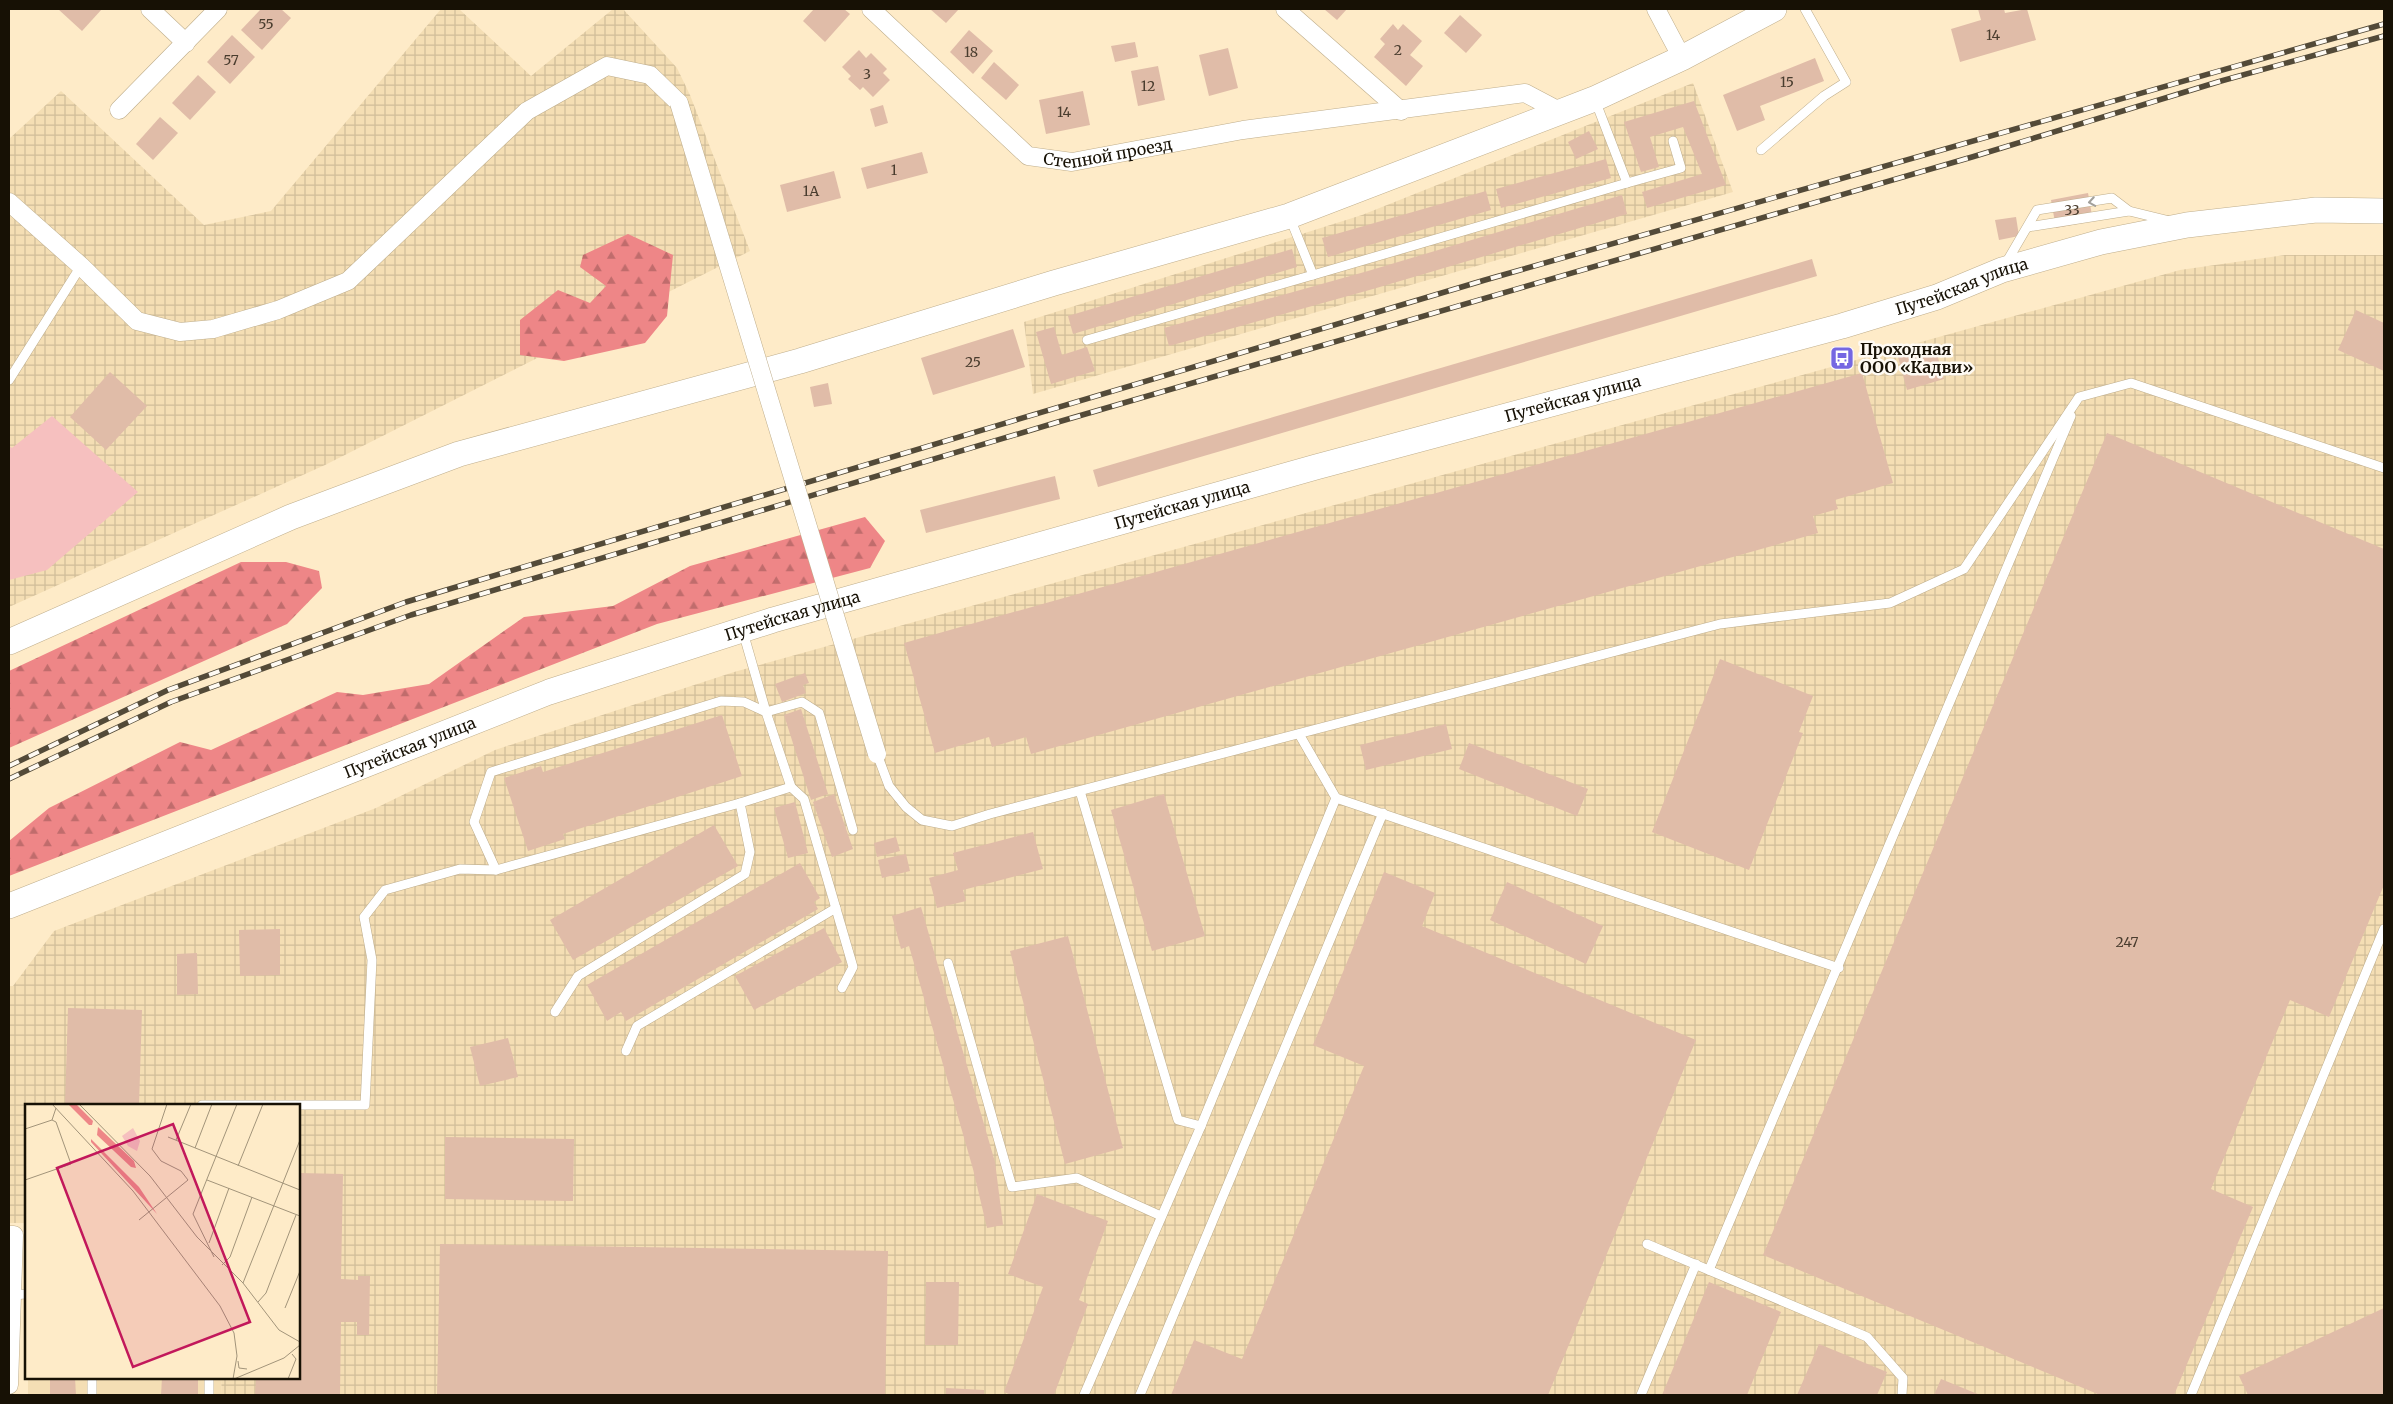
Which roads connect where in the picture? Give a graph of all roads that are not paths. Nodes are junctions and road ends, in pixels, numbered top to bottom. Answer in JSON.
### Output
{"nodes":[{"id":1,"x":150,"y":9,"type":"edge"},
{"id":2,"x":218,"y":9,"type":"edge"},
{"id":3,"x":871,"y":9,"type":"edge"},
{"id":4,"x":1285,"y":9,"type":"edge"},
{"id":5,"x":1656,"y":9,"type":"edge"},
{"id":6,"x":1774,"y":9,"type":"edge"},
{"id":7,"x":1806,"y":9,"type":"edge"},
{"id":8,"x":186,"y":43,"type":"junction"},
{"id":9,"x":1682,"y":58,"type":"junction"},
{"id":10,"x":1594,"y":99,"type":"junction"},
{"id":11,"x":119,"y":110,"type":"dead end"},
{"id":12,"x":1401,"y":111,"type":"junction"},
{"id":13,"x":1561,"y":112,"type":"junction"},
{"id":14,"x":1673,"y":141,"type":"dead end"},
{"id":15,"x":1761,"y":150,"type":"dead end"},
{"id":16,"x":1628,"y":183,"type":"junction"},
{"id":17,"x":9,"y":202,"type":"edge"},
{"id":18,"x":2129,"y":210,"type":"junction"},
{"id":19,"x":2384,"y":211,"type":"edge"},
{"id":20,"x":1289,"y":216,"type":"junction"},
{"id":21,"x":2187,"y":225,"type":"junction"},
{"id":22,"x":2028,"y":227,"type":"junction"},
{"id":23,"x":81,"y":266,"type":"junction"},
{"id":24,"x":2002,"y":270,"type":"junction"},
{"id":25,"x":1313,"y":275,"type":"junction"},
{"id":26,"x":1087,"y":340,"type":"dead end"},
{"id":27,"x":9,"y":380,"type":"edge"},
{"id":28,"x":2079,"y":397,"type":"junction"},
{"id":29,"x":2384,"y":468,"type":"edge"},
{"id":30,"x":742,"y":630,"type":"junction"},
{"id":31,"x":9,"y":642,"type":"edge"},
{"id":32,"x":766,"y":712,"type":"junction"},
{"id":33,"x":1299,"y":734,"type":"junction"},
{"id":34,"x":878,"y":754,"type":"joint"},
{"id":35,"x":791,"y":787,"type":"junction"},
{"id":36,"x":1080,"y":791,"type":"junction"},
{"id":37,"x":1336,"y":798,"type":"junction"},
{"id":38,"x":740,"y":803,"type":"junction"},
{"id":39,"x":1383,"y":813,"type":"junction"},
{"id":40,"x":853,"y":830,"type":"dead end"},
{"id":41,"x":496,"y":870,"type":"junction"},
{"id":42,"x":9,"y":906,"type":"edge"},
{"id":43,"x":836,"y":908,"type":"junction"},
{"id":44,"x":2384,"y":929,"type":"edge"},
{"id":45,"x":948,"y":963,"type":"dead end"},
{"id":46,"x":1838,"y":968,"type":"junction"},
{"id":47,"x":842,"y":988,"type":"dead end"},
{"id":48,"x":556,"y":1012,"type":"dead end"},
{"id":49,"x":626,"y":1051,"type":"dead end"},
{"id":50,"x":300,"y":1105,"type":"edge"},
{"id":51,"x":1200,"y":1126,"type":"junction"},
{"id":52,"x":1162,"y":1216,"type":"junction"},
{"id":53,"x":12,"y":1235,"type":"edge"},
{"id":54,"x":1648,"y":1244,"type":"dead end"},
{"id":55,"x":1696,"y":1264,"type":"junction"},
{"id":56,"x":1709,"y":1270,"type":"junction"},
{"id":57,"x":19,"y":1295,"type":"edge"},
{"id":58,"x":92,"y":1379,"type":"edge"},
{"id":59,"x":209,"y":1379,"type":"edge"},
{"id":60,"x":9,"y":1385,"type":"edge"},
{"id":61,"x":92,"y":1395,"type":"edge"},
{"id":62,"x":209,"y":1395,"type":"edge"},
{"id":63,"x":1084,"y":1395,"type":"edge"},
{"id":64,"x":1140,"y":1395,"type":"edge"},
{"id":65,"x":1640,"y":1395,"type":"edge"},
{"id":66,"x":1902,"y":1395,"type":"edge"},
{"id":67,"x":2191,"y":1395,"type":"edge"}],
"edges":[{"from":1,"to":8,"type":"street"},
{"from":2,"to":8,"type":"street"},
{"from":3,"to":12,"type":"street","name":"Степной проезд"},
{"from":4,"to":12,"type":"street"},
{"from":5,"to":9,"type":"street"},
{"from":6,"to":9,"type":"main road"},
{"from":7,"to":15,"type":"lane"},
{"from":8,"to":11,"type":"street"},
{"from":9,"to":10,"type":"main road"},
{"from":10,"to":13,"type":"main road"},
{"from":10,"to":16,"type":"lane"},
{"from":12,"to":13,"type":"street","name":"Степной проезд"},
{"from":13,"to":20,"type":"main road"},
{"from":14,"to":16,"type":"lane"},
{"from":16,"to":25,"type":"lane"},
{"from":17,"to":23,"type":"street"},
{"from":18,"to":21,"type":"lane"},
{"from":18,"to":22,"type":"lane"},
{"from":18,"to":22,"type":"lane","one_way":true},
{"from":19,"to":21,"type":"main road","name":"Путейская улица"},
{"from":20,"to":25,"type":"lane"},
{"from":20,"to":31,"type":"main road"},
{"from":21,"to":24,"type":"main road","name":"Путейская улица"},
{"from":22,"to":24,"type":"lane"},
{"from":23,"to":27,"type":"lane"},
{"from":23,"to":34,"type":"street","bridge":true},
{"from":24,"to":30,"type":"main road","name":"Путейская улица"},
{"from":25,"to":26,"type":"lane"},
{"from":28,"to":29,"type":"lane"},
{"from":28,"to":33,"type":"lane"},
{"from":28,"to":46,"type":"lane"},
{"from":30,"to":32,"type":"lane"},
{"from":30,"to":42,"type":"main road","name":"Путейская улица"},
{"from":32,"to":35,"type":"lane"},
{"from":32,"to":40,"type":"lane"},
{"from":32,"to":41,"type":"lane"},
{"from":33,"to":36,"type":"lane"},
{"from":33,"to":37,"type":"lane"},
{"from":34,"to":36,"type":"lane"},
{"from":35,"to":38,"type":"lane"},
{"from":35,"to":43,"type":"lane"},
{"from":36,"to":51,"type":"lane"},
{"from":37,"to":39,"type":"lane"},
{"from":37,"to":51,"type":"lane"},
{"from":38,"to":41,"type":"lane"},
{"from":38,"to":48,"type":"lane"},
{"from":39,"to":46,"type":"lane"},
{"from":39,"to":64,"type":"lane"},
{"from":41,"to":50,"type":"lane"},
{"from":43,"to":47,"type":"lane"},
{"from":43,"to":49,"type":"lane"},
{"from":44,"to":67,"type":"lane"},
{"from":45,"to":52,"type":"lane"},
{"from":46,"to":56,"type":"lane"},
{"from":51,"to":52,"type":"lane"},
{"from":52,"to":63,"type":"lane"},
{"from":53,"to":57,"type":"street"},
{"from":54,"to":55,"type":"lane"},
{"from":55,"to":56,"type":"lane"},
{"from":55,"to":65,"type":"lane"},
{"from":56,"to":66,"type":"lane"},
{"from":57,"to":60,"type":"street"},
{"from":58,"to":61,"type":"lane"},
{"from":59,"to":62,"type":"lane"}]}
